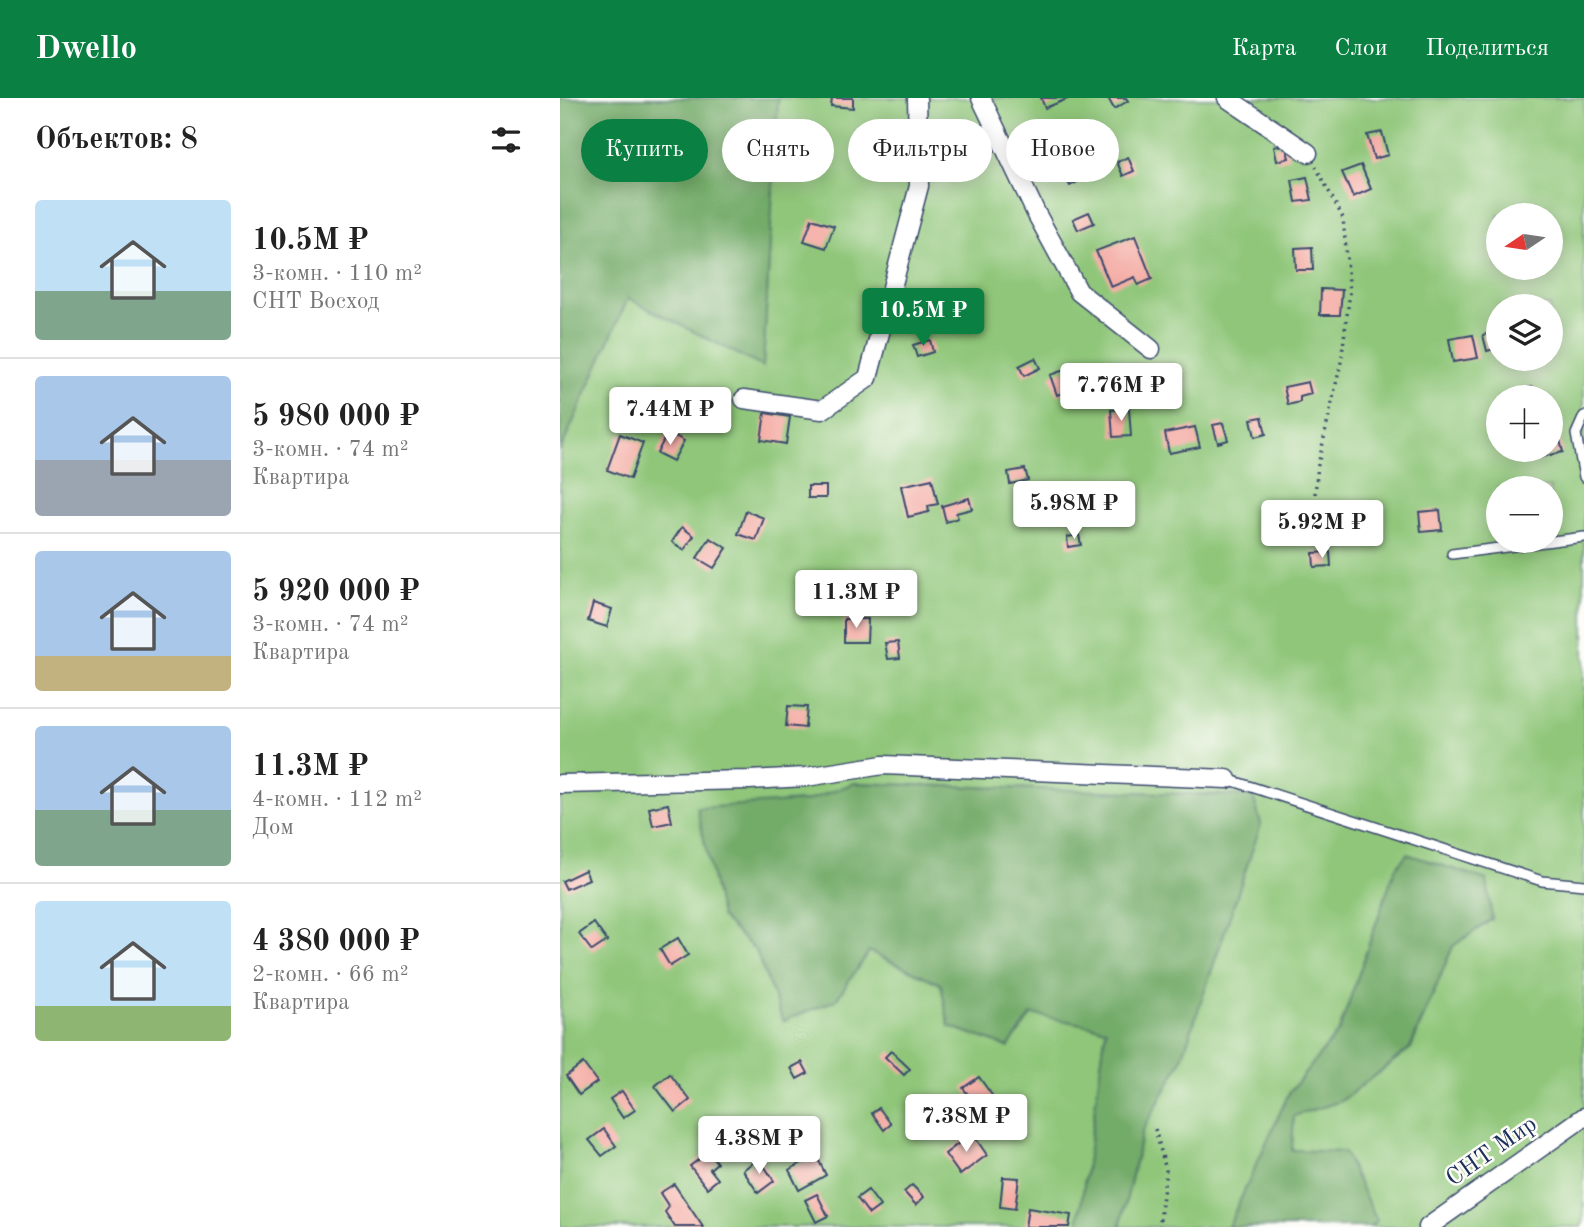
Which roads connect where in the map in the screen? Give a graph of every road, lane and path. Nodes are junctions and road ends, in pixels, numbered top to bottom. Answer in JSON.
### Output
{"nodes":[{"id":1,"x":917,"y":98,"type":"edge"},
{"id":2,"x":981,"y":98,"type":"edge"},
{"id":3,"x":1227,"y":98,"type":"edge"},
{"id":4,"x":1308,"y":153,"type":"joint"},
{"id":5,"x":1151,"y":349,"type":"dead end"},
{"id":6,"x":744,"y":400,"type":"dead end"},
{"id":7,"x":1584,"y":416,"type":"edge"},
{"id":8,"x":1584,"y":477,"type":"edge"},
{"id":9,"x":1315,"y":494,"type":"dead end"},
{"id":10,"x":1584,"y":537,"type":"edge"},
{"id":11,"x":1452,"y":554,"type":"dead end"},
{"id":12,"x":1227,"y":779,"type":"joint"},
{"id":13,"x":560,"y":784,"type":"edge"},
{"id":14,"x":1584,"y":885,"type":"edge"},
{"id":15,"x":1584,"y":1117,"type":"edge"},
{"id":16,"x":1155,"y":1129,"type":"dead end"},
{"id":17,"x":1159,"y":1227,"type":"edge"},
{"id":18,"x":1428,"y":1227,"type":"edge"}],
"edges":[{"from":1,"to":6,"type":"street"},
{"from":2,"to":5,"type":"street"},
{"from":3,"to":4,"type":"street"},
{"from":4,"to":9,"type":"path"},
{"from":7,"to":8,"type":"lane"},
{"from":10,"to":11,"type":"lane"},
{"from":12,"to":13,"type":"street"},
{"from":12,"to":14,"type":"lane"},
{"from":15,"to":18,"type":"street","name":"СНТ Мир"},
{"from":16,"to":17,"type":"path"}]}
